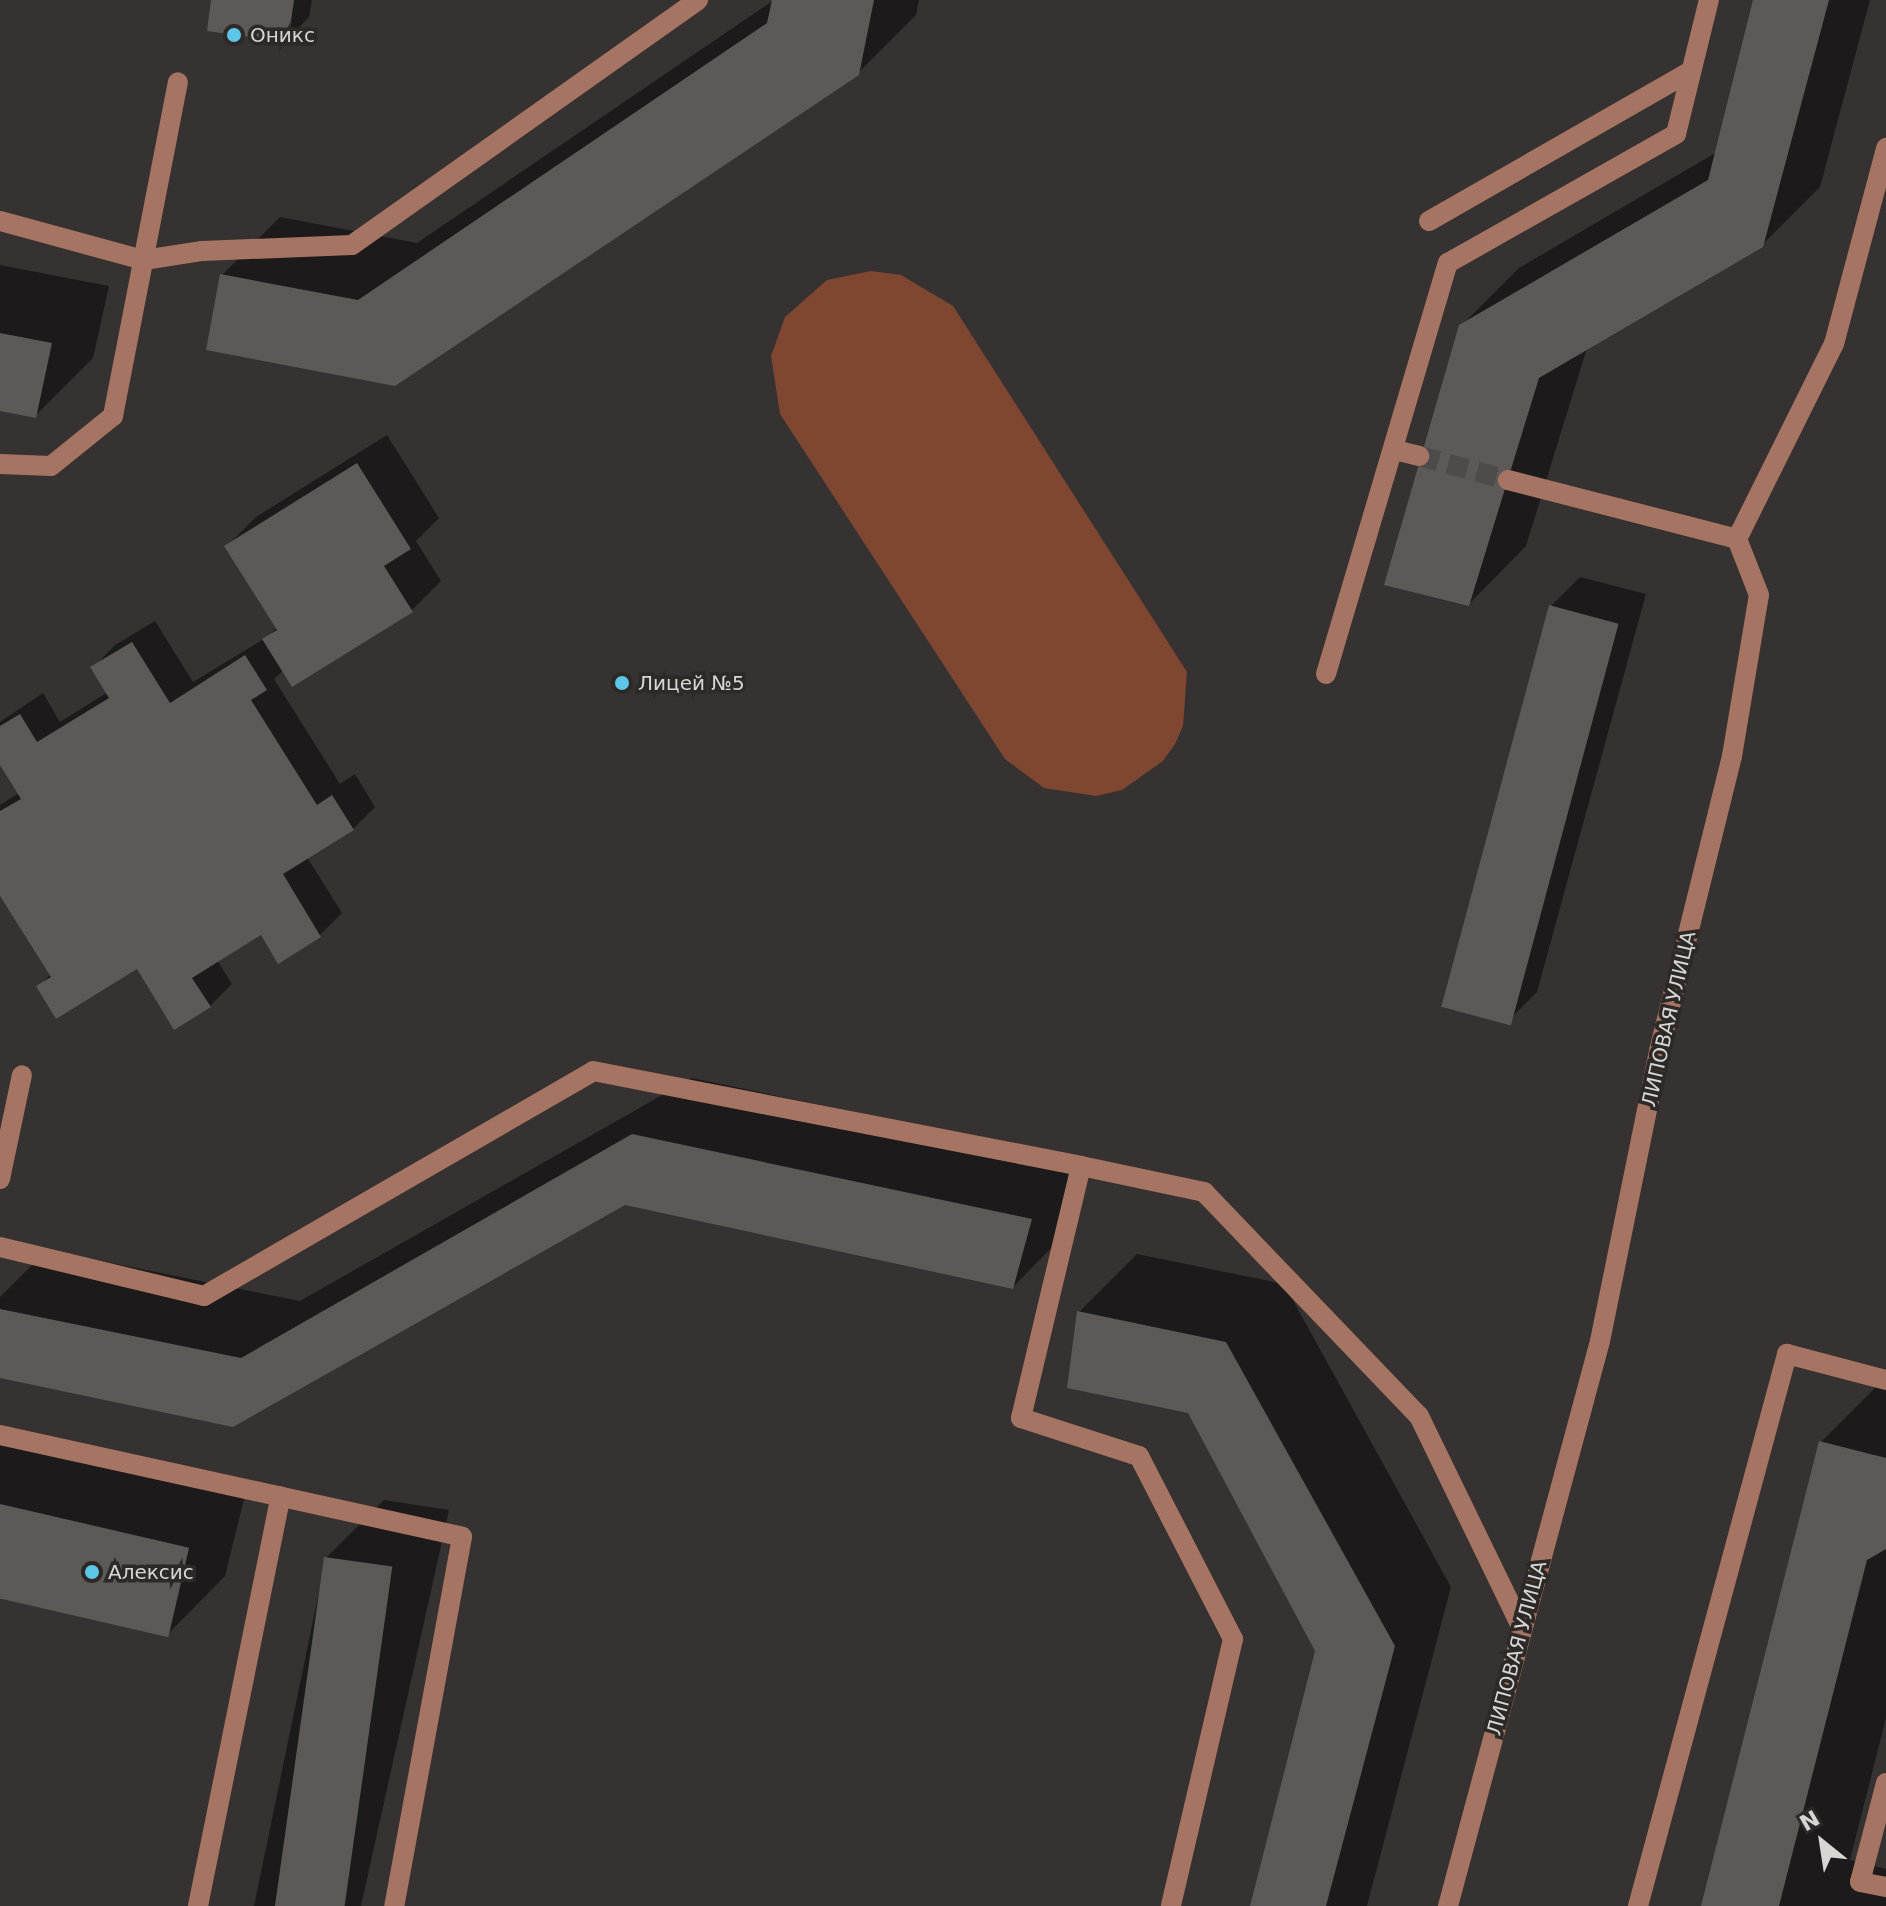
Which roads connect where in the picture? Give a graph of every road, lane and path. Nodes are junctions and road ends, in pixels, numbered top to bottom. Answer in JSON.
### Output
{"nodes":[{"id":1,"x":698,"y":0,"type":"edge"},
{"id":2,"x":1709,"y":0,"type":"edge"},
{"id":3,"x":1691,"y":71,"type":"junction"},
{"id":4,"x":178,"y":82,"type":"dead end"},
{"id":5,"x":1886,"y":148,"type":"edge"},
{"id":6,"x":0,"y":221,"type":"edge"},
{"id":7,"x":1429,"y":221,"type":"dead end"},
{"id":8,"x":144,"y":260,"type":"junction"},
{"id":9,"x":1395,"y":450,"type":"junction"},
{"id":10,"x":1419,"y":456,"type":"tunnel mouth"},
{"id":11,"x":0,"y":464,"type":"edge"},
{"id":12,"x":1508,"y":480,"type":"tunnel mouth"},
{"id":13,"x":1737,"y":539,"type":"junction"},
{"id":14,"x":1326,"y":674,"type":"dead end"},
{"id":15,"x":22,"y":1075,"type":"dead end"},
{"id":16,"x":1081,"y":1166,"type":"junction"},
{"id":17,"x":0,"y":1179,"type":"edge"},
{"id":18,"x":0,"y":1247,"type":"edge"},
{"id":19,"x":1886,"y":1380,"type":"edge"},
{"id":20,"x":0,"y":1435,"type":"edge"},
{"id":21,"x":281,"y":1496,"type":"junction"},
{"id":22,"x":1522,"y":1628,"type":"junction"},
{"id":23,"x":1886,"y":1783,"type":"edge"},
{"id":24,"x":1886,"y":1887,"type":"edge"},
{"id":25,"x":198,"y":1906,"type":"edge"},
{"id":26,"x":394,"y":1906,"type":"edge"},
{"id":27,"x":1171,"y":1906,"type":"edge"},
{"id":28,"x":1448,"y":1906,"type":"edge"},
{"id":29,"x":1638,"y":1906,"type":"edge"}],
"edges":[{"from":1,"to":8,"type":"street"},
{"from":2,"to":3,"type":"street"},
{"from":3,"to":7,"type":"street"},
{"from":3,"to":9,"type":"street"},
{"from":4,"to":8,"type":"street"},
{"from":5,"to":13,"type":"street"},
{"from":6,"to":8,"type":"street"},
{"from":8,"to":11,"type":"street"},
{"from":9,"to":10,"type":"street"},
{"from":9,"to":14,"type":"street"},
{"from":12,"to":13,"type":"street"},
{"from":13,"to":22,"type":"street","name":"ЛИПОВАЯ УЛИЦА"},
{"from":15,"to":17,"type":"street"},
{"from":16,"to":18,"type":"street"},
{"from":16,"to":22,"type":"street"},
{"from":16,"to":27,"type":"street"},
{"from":19,"to":29,"type":"street"},
{"from":20,"to":21,"type":"street"},
{"from":21,"to":25,"type":"street"},
{"from":21,"to":26,"type":"street"},
{"from":22,"to":28,"type":"street","name":"ЛИПОВАЯ УЛИЦА"},
{"from":23,"to":24,"type":"street"}]}
